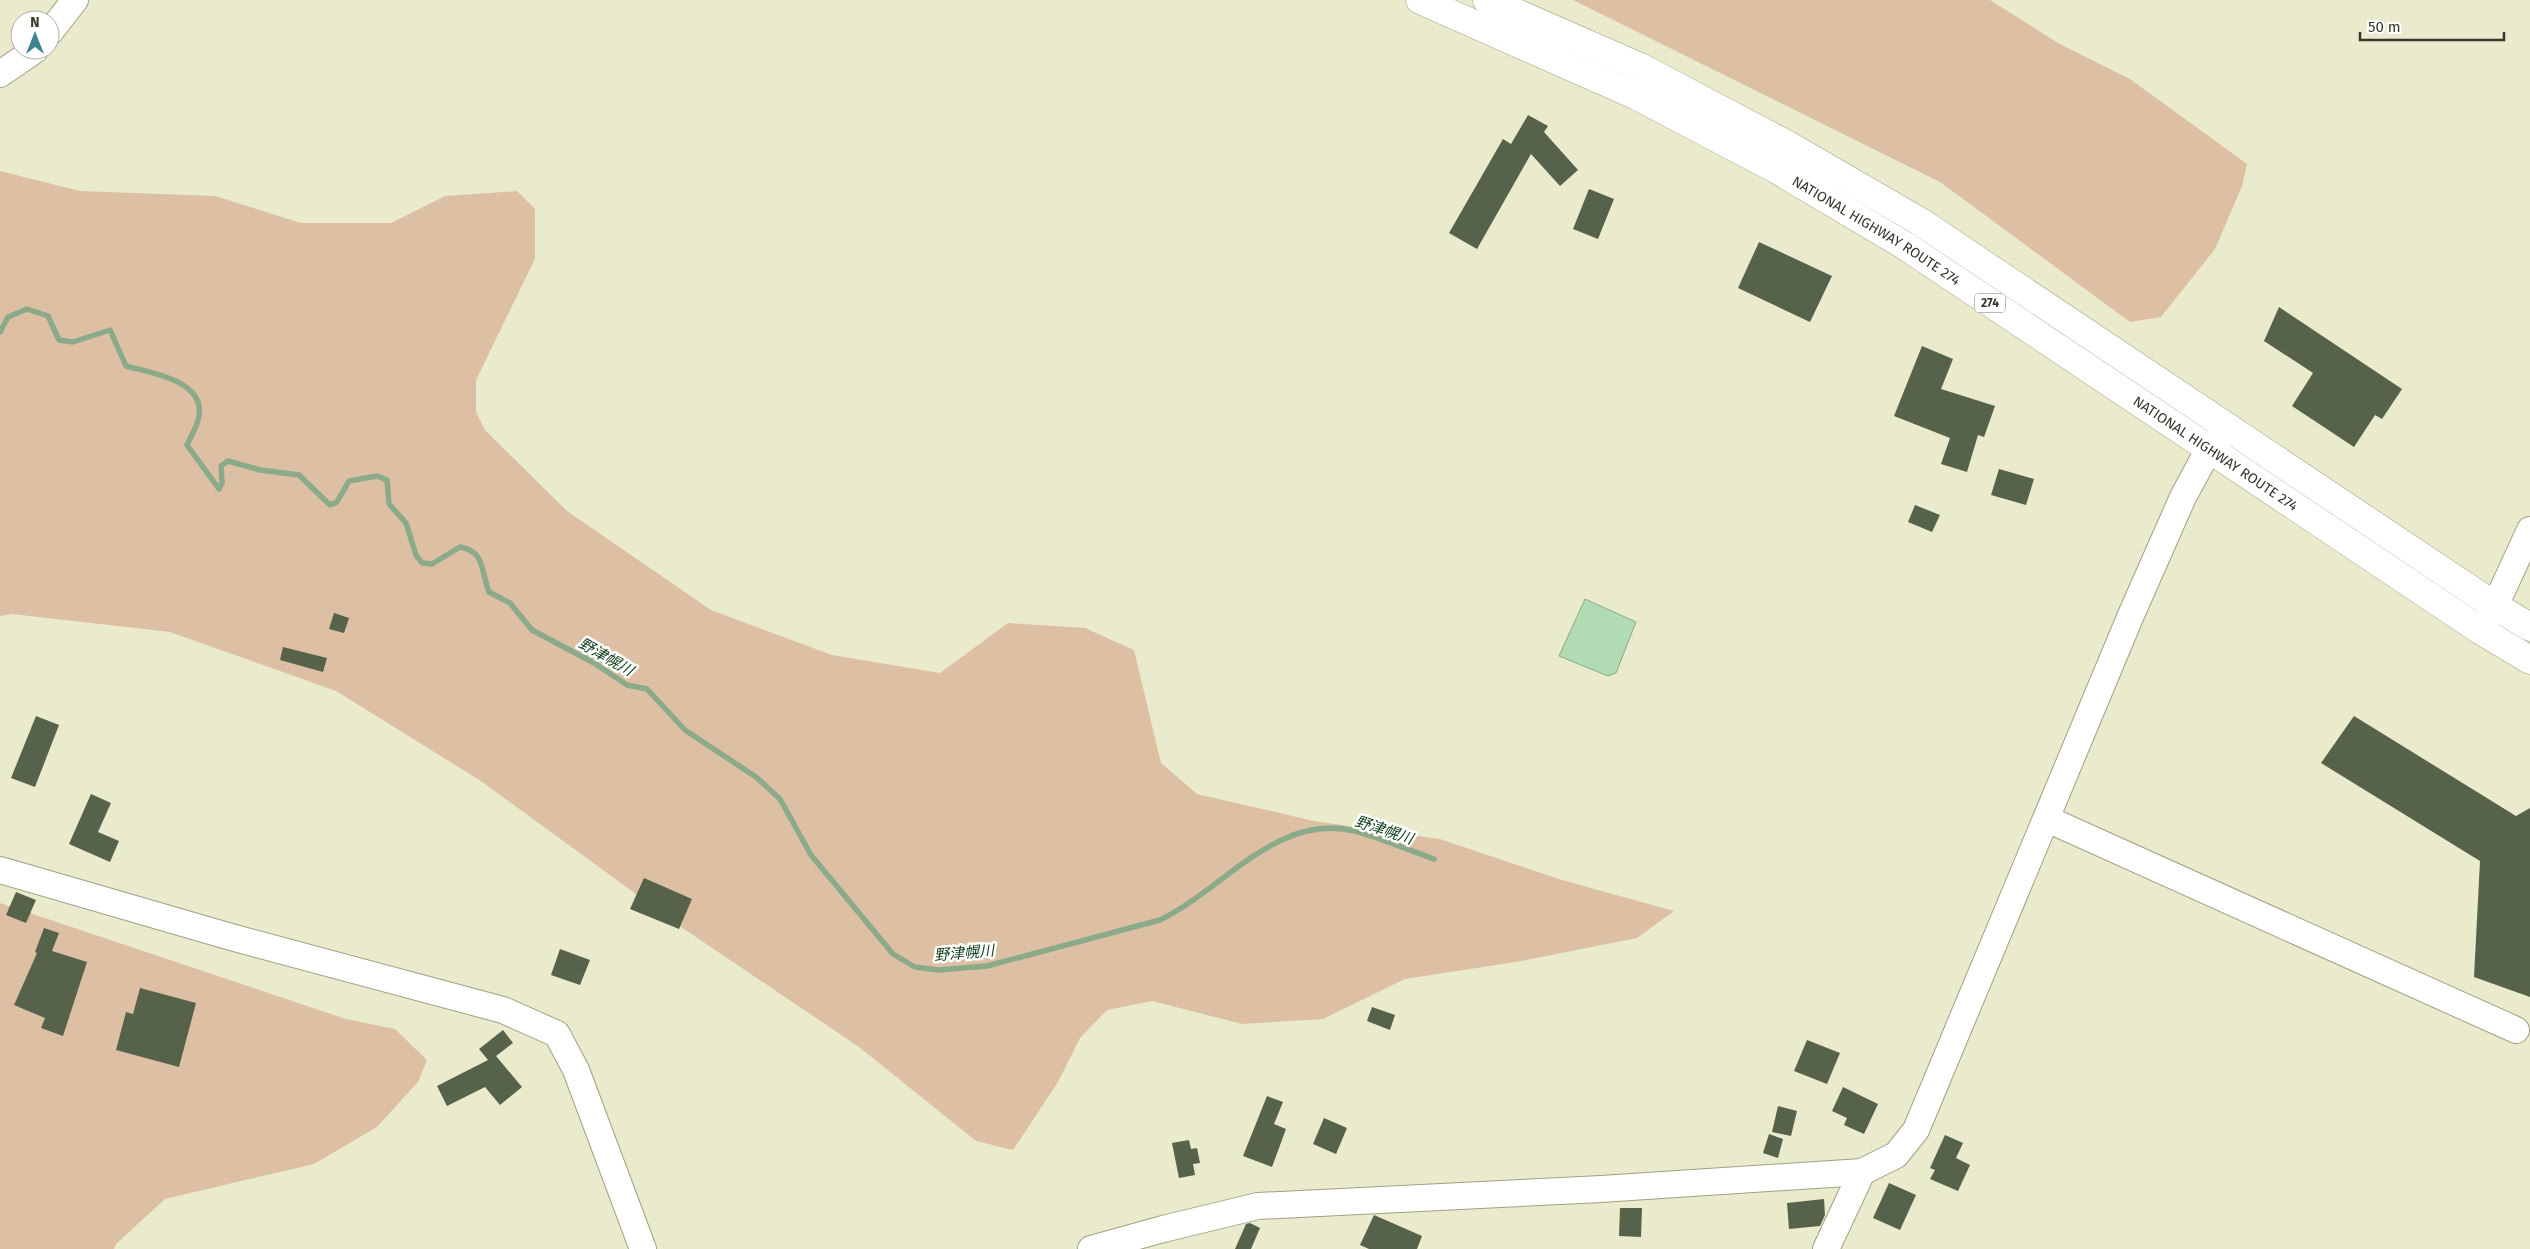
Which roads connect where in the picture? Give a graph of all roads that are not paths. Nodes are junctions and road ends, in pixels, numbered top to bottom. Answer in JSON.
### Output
{"nodes":[{"id":1,"x":75,"y":0,"type":"edge"},
{"id":2,"x":1420,"y":0,"type":"edge"},
{"id":3,"x":1487,"y":0,"type":"edge"},
{"id":4,"x":60,"y":19,"type":"edge"},
{"id":5,"x":20,"y":60,"type":"edge"},
{"id":6,"x":0,"y":74,"type":"edge"},
{"id":7,"x":2228,"y":428,"type":"junction"},
{"id":8,"x":2209,"y":449,"type":"junction"},
{"id":9,"x":2530,"y":530,"type":"edge"},
{"id":10,"x":2495,"y":606,"type":"junction"},
{"id":11,"x":2530,"y":628,"type":"edge"},
{"id":12,"x":2480,"y":630,"type":"junction"},
{"id":13,"x":2530,"y":660,"type":"edge"},
{"id":14,"x":2047,"y":820,"type":"junction"},
{"id":15,"x":0,"y":870,"type":"edge"},
{"id":16,"x":2516,"y":1030,"type":"dead end"},
{"id":17,"x":1862,"y":1172,"type":"junction"},
{"id":18,"x":643,"y":1249,"type":"edge"},
{"id":19,"x":1091,"y":1249,"type":"edge"},
{"id":20,"x":1826,"y":1249,"type":"edge"}],
"edges":[{"from":1,"to":4,"type":"street"},
{"from":2,"to":8,"type":"highway","name":"NATIONAL HIGHWAY ROUTE 274","number":"274"},
{"from":3,"to":7,"type":"highway","name":"NATIONAL HIGHWAY ROUTE 274","number":"274"},
{"from":5,"to":6,"type":"street"},
{"from":7,"to":8,"type":"street"},
{"from":7,"to":10,"type":"highway","name":"NATIONAL HIGHWAY ROUTE 274","number":"274"},
{"from":8,"to":12,"type":"highway","name":"NATIONAL HIGHWAY ROUTE 274","number":"274"},
{"from":8,"to":14,"type":"street"},
{"from":9,"to":10,"type":"street"},
{"from":10,"to":11,"type":"highway","name":"NATIONAL HIGHWAY ROUTE 274","number":"274"},
{"from":10,"to":12,"type":"street"},
{"from":12,"to":13,"type":"highway","name":"NATIONAL HIGHWAY ROUTE 274","number":"274"},
{"from":14,"to":16,"type":"street"},
{"from":14,"to":17,"type":"street"},
{"from":15,"to":18,"type":"street"},
{"from":17,"to":19,"type":"street"},
{"from":17,"to":20,"type":"street"}]}
